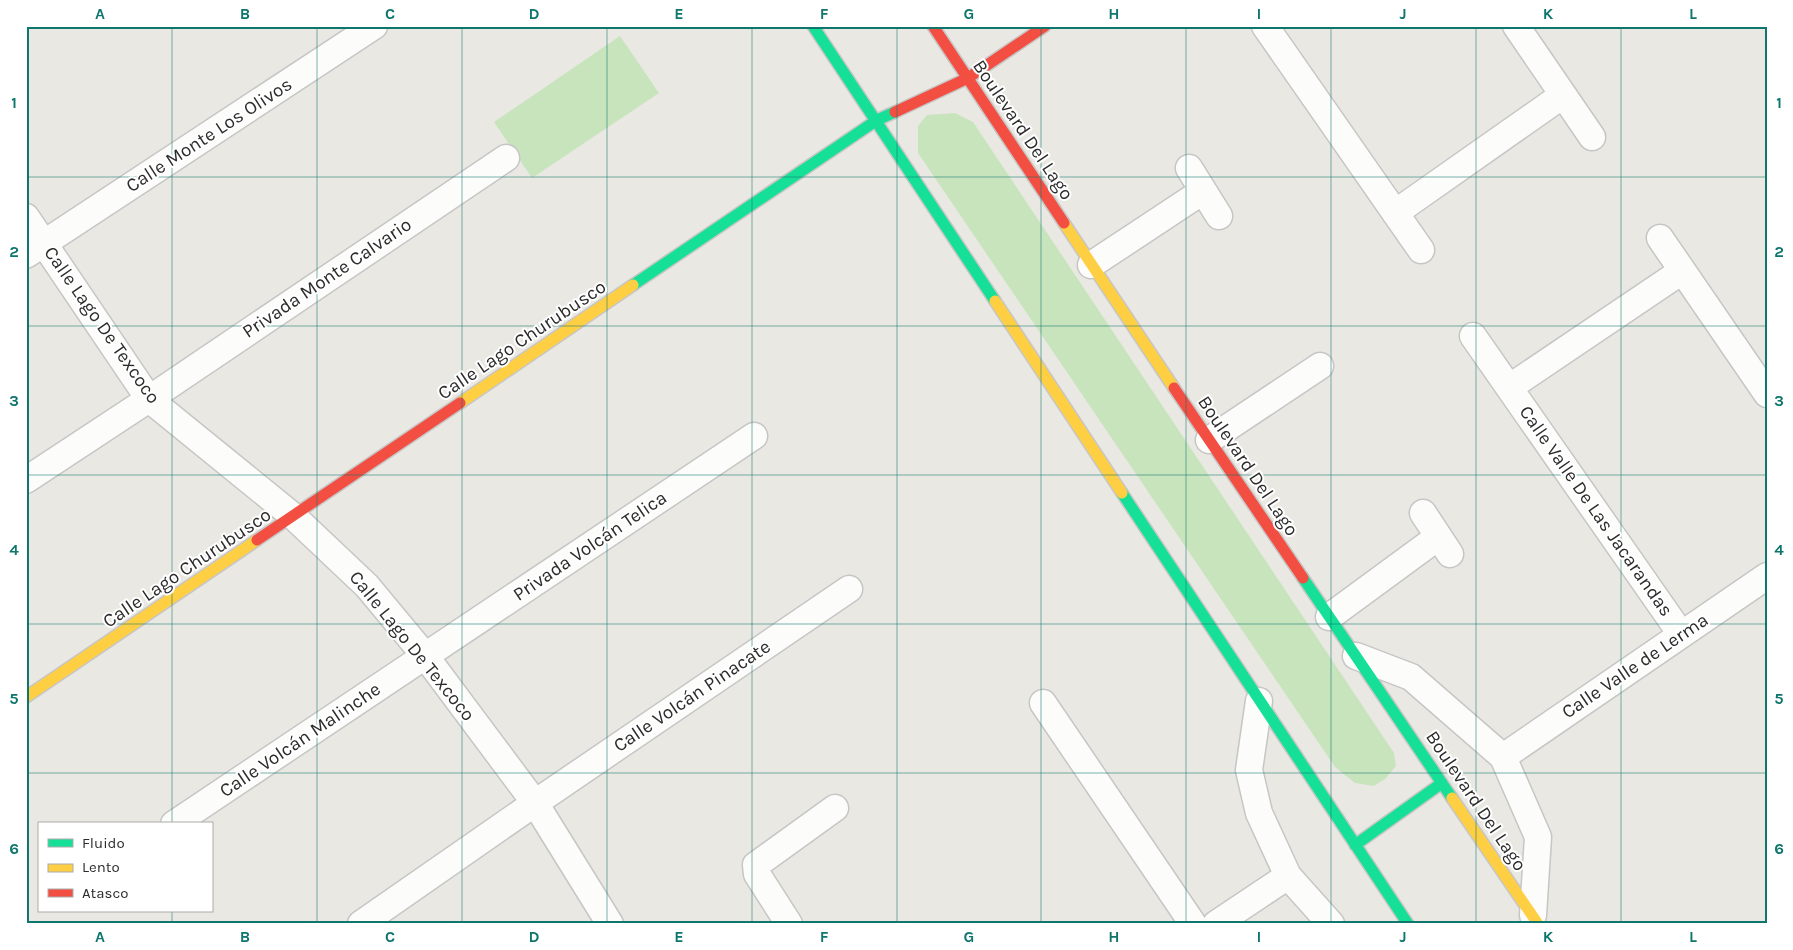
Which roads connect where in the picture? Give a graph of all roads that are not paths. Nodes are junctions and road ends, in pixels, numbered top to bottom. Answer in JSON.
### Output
{"nodes":[{"id":1,"x":374,"y":26,"type":"edge"},
{"id":2,"x":813,"y":26,"type":"edge"},
{"id":3,"x":932,"y":26,"type":"edge"},
{"id":4,"x":1045,"y":26,"type":"edge"},
{"id":5,"x":1265,"y":26,"type":"edge"},
{"id":6,"x":1516,"y":26,"type":"edge"},
{"id":7,"x":968,"y":78,"type":"junction"},
{"id":8,"x":1563,"y":95,"type":"junction"},
{"id":9,"x":876,"y":120,"type":"junction"},
{"id":10,"x":1592,"y":137,"type":"dead end"},
{"id":11,"x":506,"y":158,"type":"dead end"},
{"id":12,"x":1189,"y":168,"type":"dead end"},
{"id":13,"x":1203,"y":190,"type":"junction"},
{"id":14,"x":1396,"y":213,"type":"junction"},
{"id":15,"x":1219,"y":216,"type":"dead end"},
{"id":16,"x":26,"y":217,"type":"edge"},
{"id":17,"x":1660,"y":238,"type":"dead end"},
{"id":18,"x":35,"y":249,"type":"edge"},
{"id":19,"x":1421,"y":250,"type":"dead end"},
{"id":20,"x":1091,"y":265,"type":"junction"},
{"id":21,"x":1682,"y":271,"type":"junction"},
{"id":22,"x":1473,"y":336,"type":"dead end"},
{"id":23,"x":1320,"y":366,"type":"dead end"},
{"id":24,"x":1510,"y":387,"type":"junction"},
{"id":25,"x":1767,"y":394,"type":"edge"},
{"id":26,"x":149,"y":399,"type":"junction"},
{"id":27,"x":754,"y":436,"type":"dead end"},
{"id":28,"x":1209,"y":440,"type":"junction"},
{"id":29,"x":26,"y":480,"type":"edge"},
{"id":30,"x":1423,"y":513,"type":"dead end"},
{"id":31,"x":294,"y":516,"type":"junction"},
{"id":32,"x":1767,"y":576,"type":"edge"},
{"id":33,"x":849,"y":589,"type":"dead end"},
{"id":34,"x":1329,"y":616,"type":"junction"},
{"id":35,"x":1681,"y":634,"type":"junction"},
{"id":36,"x":1356,"y":656,"type":"junction"},
{"id":37,"x":426,"y":657,"type":"junction"},
{"id":38,"x":26,"y":697,"type":"edge"},
{"id":39,"x":1259,"y":701,"type":"junction"},
{"id":40,"x":1042,"y":703,"type":"dead end"},
{"id":41,"x":1503,"y":757,"type":"junction"},
{"id":42,"x":1442,"y":783,"type":"junction"},
{"id":43,"x":535,"y":803,"type":"junction"},
{"id":44,"x":835,"y":808,"type":"dead end"},
{"id":45,"x":177,"y":822,"type":"edge"},
{"id":46,"x":1355,"y":845,"type":"junction"},
{"id":47,"x":1288,"y":876,"type":"junction"},
{"id":48,"x":1535,"y":920,"type":"edge"},
{"id":49,"x":361,"y":924,"type":"edge"},
{"id":50,"x":610,"y":924,"type":"edge"},
{"id":51,"x":788,"y":924,"type":"edge"},
{"id":52,"x":1193,"y":924,"type":"edge"},
{"id":53,"x":1216,"y":924,"type":"edge"},
{"id":54,"x":1331,"y":924,"type":"edge"},
{"id":55,"x":1408,"y":924,"type":"edge"}],
"edges":[{"from":1,"to":18,"type":"street","name":"Calle Monte Los Olivos"},
{"from":2,"to":9,"type":"street"},
{"from":3,"to":7,"type":"street","name":"Boulevard Del Lago"},
{"from":4,"to":7,"type":"street","name":"Calle Lago Churubusco"},
{"from":5,"to":14,"type":"street"},
{"from":6,"to":8,"type":"street"},
{"from":7,"to":9,"type":"street","name":"Calle Lago Churubusco"},
{"from":7,"to":20,"type":"street","name":"Boulevard Del Lago"},
{"from":8,"to":10,"type":"street"},
{"from":8,"to":14,"type":"street"},
{"from":9,"to":31,"type":"street","name":"Calle Lago Churubusco"},
{"from":9,"to":39,"type":"street"},
{"from":11,"to":26,"type":"street","name":"Privada Monte Calvario"},
{"from":12,"to":13,"type":"street"},
{"from":13,"to":15,"type":"street"},
{"from":13,"to":20,"type":"street"},
{"from":14,"to":19,"type":"street"},
{"from":16,"to":18,"type":"street","name":"Calle Lago De Texcoco"},
{"from":17,"to":21,"type":"street"},
{"from":18,"to":26,"type":"street","name":"Calle Lago De Texcoco"},
{"from":20,"to":28,"type":"street","name":"Boulevard Del Lago"},
{"from":21,"to":24,"type":"street","name":"Calle Valle De Las Jacarandas"},
{"from":21,"to":25,"type":"street"},
{"from":22,"to":24,"type":"street","name":"Calle Valle De Las Jacarandas"},
{"from":23,"to":28,"type":"street"},
{"from":24,"to":35,"type":"street","name":"Calle Valle De Las Jacarandas"},
{"from":26,"to":29,"type":"street","name":"Privada Monte Calvario"},
{"from":26,"to":31,"type":"street","name":"Calle Lago De Texcoco"},
{"from":27,"to":37,"type":"street","name":"Privada Volcán Telica"},
{"from":28,"to":34,"type":"street","name":"Boulevard Del Lago"},
{"from":30,"to":34,"type":"street"},
{"from":31,"to":37,"type":"street","name":"Calle Lago De Texcoco"},
{"from":31,"to":38,"type":"street","name":"Calle Lago Churubusco"},
{"from":32,"to":35,"type":"street","name":"Calle Valle de Lerma"},
{"from":33,"to":43,"type":"street","name":"Calle Volcán Pinacate"},
{"from":34,"to":36,"type":"street","name":"Boulevard Del Lago"},
{"from":35,"to":41,"type":"street","name":"Calle Valle de Lerma"},
{"from":36,"to":41,"type":"street"},
{"from":36,"to":42,"type":"street","name":"Boulevard Del Lago"},
{"from":37,"to":43,"type":"street","name":"Calle Lago De Texcoco"},
{"from":37,"to":45,"type":"street","name":"Calle Volcán Malinche"},
{"from":39,"to":46,"type":"street"},
{"from":39,"to":47,"type":"street"},
{"from":40,"to":52,"type":"street"},
{"from":41,"to":48,"type":"street"},
{"from":42,"to":46,"type":"street"},
{"from":42,"to":48,"type":"street","name":"Boulevard Del Lago"},
{"from":43,"to":49,"type":"street","name":"Calle Volcán Pinacate"},
{"from":43,"to":50,"type":"street","name":"Calle Lago De Texcoco"},
{"from":44,"to":51,"type":"street"},
{"from":46,"to":55,"type":"street"},
{"from":47,"to":53,"type":"street"},
{"from":47,"to":54,"type":"street"}]}
